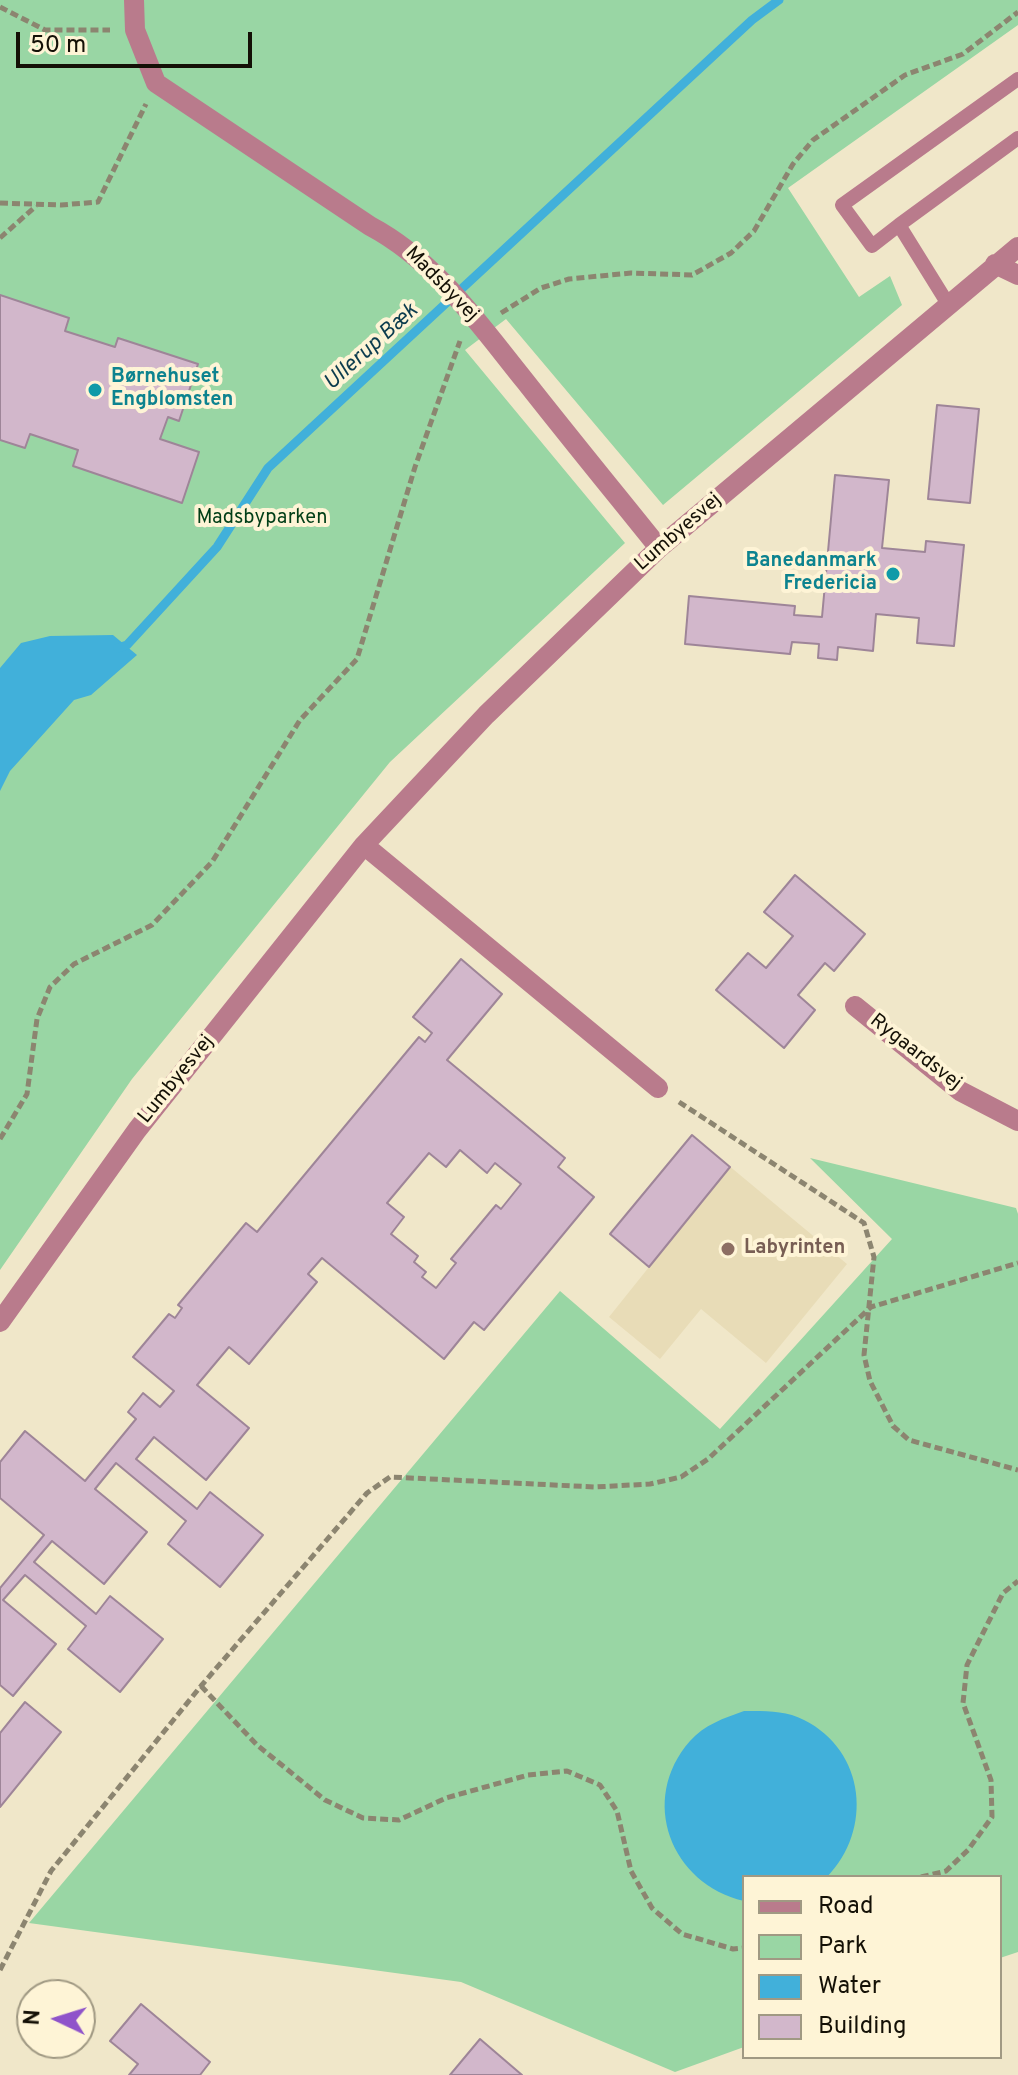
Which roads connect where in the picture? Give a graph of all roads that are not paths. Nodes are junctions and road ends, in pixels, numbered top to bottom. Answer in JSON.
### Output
{"nodes":[{"id":1,"x":134,"y":0,"type":"edge"},
{"id":2,"x":1018,"y":79,"type":"edge"},
{"id":3,"x":1018,"y":138,"type":"edge"},
{"id":4,"x":899,"y":225,"type":"junction"},
{"id":5,"x":1018,"y":247,"type":"edge"},
{"id":6,"x":995,"y":264,"type":"junction"},
{"id":7,"x":1018,"y":275,"type":"edge"},
{"id":8,"x":948,"y":304,"type":"junction"},
{"id":9,"x":659,"y":548,"type":"junction"},
{"id":10,"x":364,"y":845,"type":"junction"},
{"id":11,"x":855,"y":1006,"type":"dead end"},
{"id":12,"x":658,"y":1088,"type":"road end"},
{"id":13,"x":1018,"y":1121,"type":"edge"},
{"id":14,"x":0,"y":1322,"type":"edge"}],
"edges":[{"from":1,"to":9,"type":"street","name":"Madsbyvej"},
{"from":2,"to":4,"type":"lane"},
{"from":3,"to":4,"type":"lane"},
{"from":4,"to":8,"type":"lane"},
{"from":5,"to":6,"type":"street","name":"Lumbyesvej"},
{"from":6,"to":7,"type":"street"},
{"from":6,"to":8,"type":"street","name":"Lumbyesvej"},
{"from":8,"to":9,"type":"street","name":"Lumbyesvej"},
{"from":9,"to":10,"type":"street","name":"Lumbyesvej"},
{"from":10,"to":12,"type":"street"},
{"from":10,"to":14,"type":"street","name":"Lumbyesvej"},
{"from":11,"to":13,"type":"street","name":"Rygaardsvej"}]}
